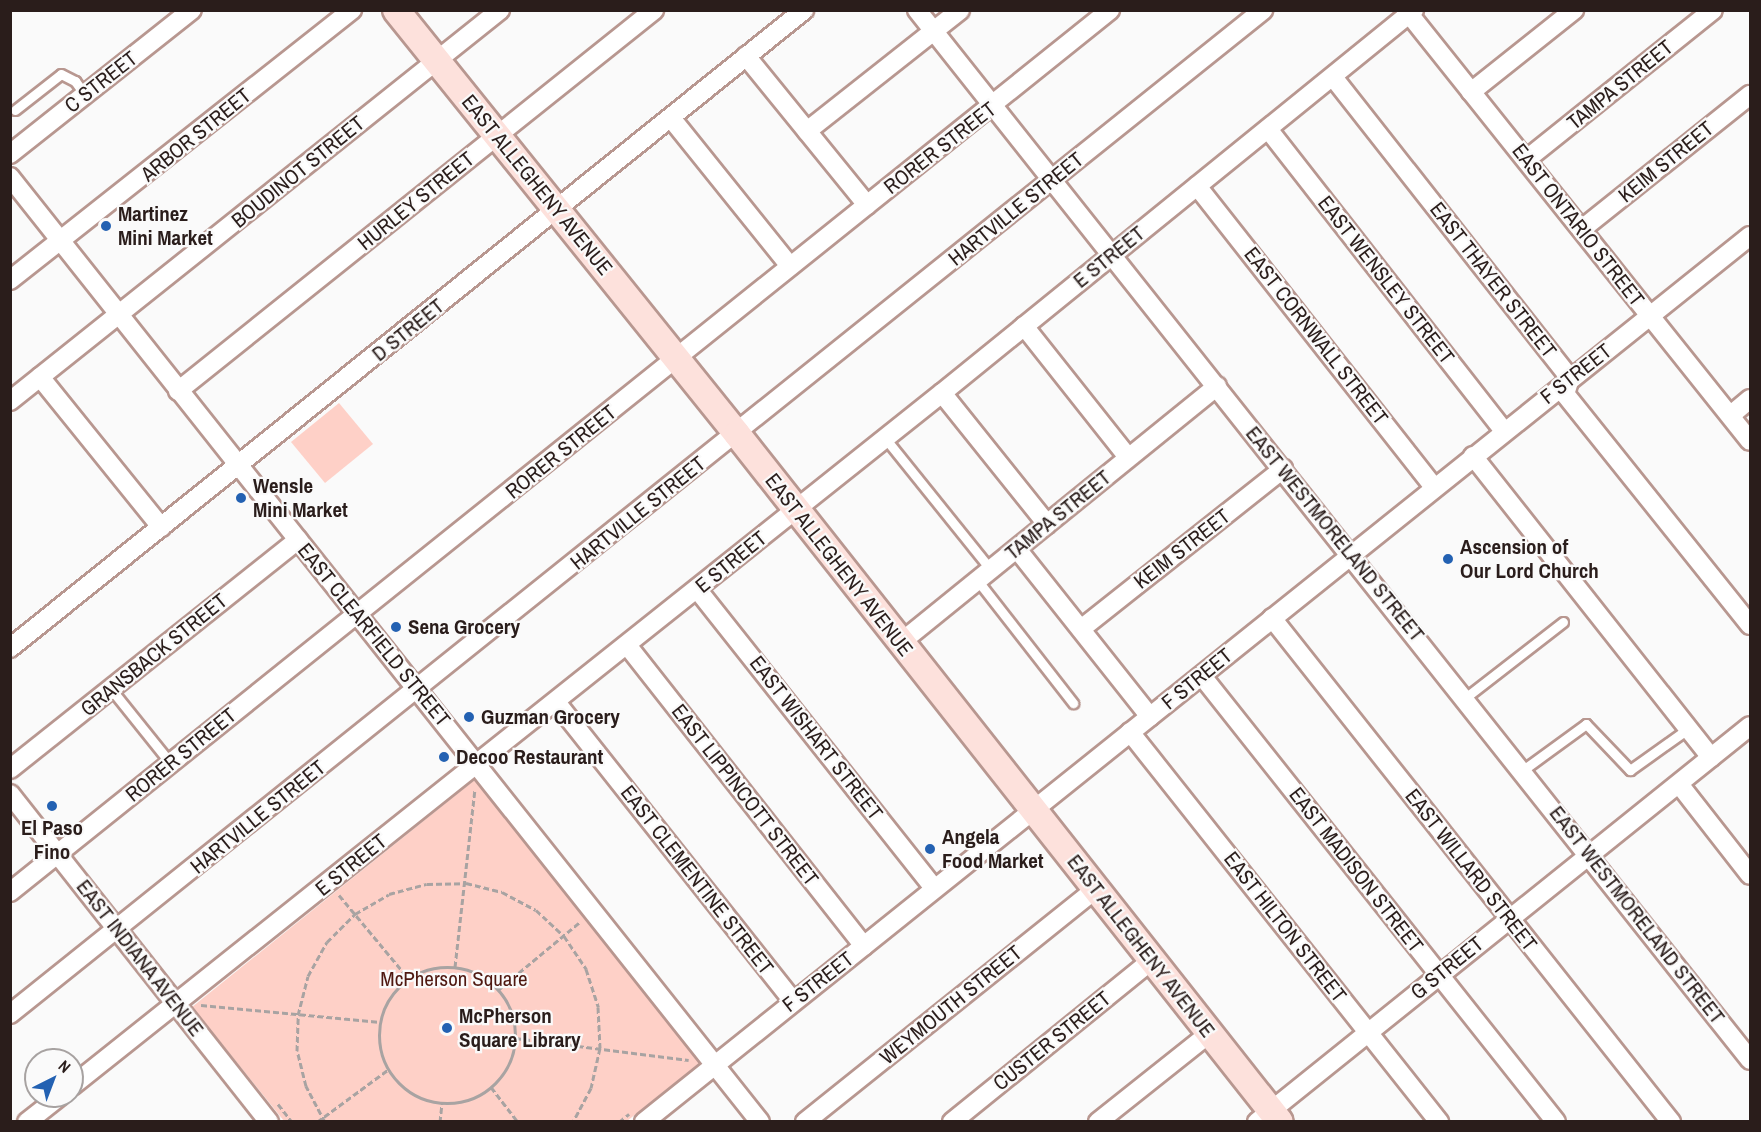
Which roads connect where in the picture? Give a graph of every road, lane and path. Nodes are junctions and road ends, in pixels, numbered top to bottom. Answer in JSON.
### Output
{"nodes":[{"id":1,"x":192,"y":10,"type":"edge"},
{"id":2,"x":352,"y":10,"type":"edge"},
{"id":3,"x":396,"y":10,"type":"edge"},
{"id":4,"x":500,"y":10,"type":"edge"},
{"id":5,"x":654,"y":10,"type":"edge"},
{"id":6,"x":804,"y":10,"type":"edge"},
{"id":7,"x":917,"y":10,"type":"edge"},
{"id":8,"x":960,"y":10,"type":"edge"},
{"id":9,"x":1110,"y":10,"type":"edge"},
{"id":10,"x":1263,"y":10,"type":"edge"},
{"id":11,"x":1574,"y":10,"type":"edge"},
{"id":12,"x":1713,"y":10,"type":"edge"},
{"id":13,"x":1410,"y":12,"type":"edge"},
{"id":14,"x":934,"y":32,"type":"junction"},
{"id":15,"x":747,"y":56,"type":"junction"},
{"id":16,"x":437,"y":60,"type":"junction"},
{"id":17,"x":1333,"y":77,"type":"junction"},
{"id":18,"x":1471,"y":92,"type":"junction"},
{"id":19,"x":85,"y":95,"type":"junction"},
{"id":20,"x":1750,"y":95,"type":"edge"},
{"id":21,"x":994,"y":105,"type":"junction"},
{"id":22,"x":15,"y":110,"type":"dead end"},
{"id":23,"x":672,"y":118,"type":"junction"},
{"id":24,"x":1268,"y":129,"type":"junction"},
{"id":25,"x":807,"y":131,"type":"junction"},
{"id":26,"x":498,"y":135,"type":"junction"},
{"id":27,"x":10,"y":154,"type":"edge"},
{"id":28,"x":1527,"y":159,"type":"junction"},
{"id":29,"x":10,"y":177,"type":"edge"},
{"id":30,"x":1054,"y":178,"type":"junction"},
{"id":31,"x":1197,"y":186,"type":"junction"},
{"id":32,"x":867,"y":205,"type":"junction"},
{"id":33,"x":557,"y":211,"type":"junction"},
{"id":34,"x":1582,"y":229,"type":"junction"},
{"id":35,"x":1750,"y":236,"type":"edge"},
{"id":36,"x":61,"y":242,"type":"junction"},
{"id":37,"x":1113,"y":254,"type":"junction"},
{"id":38,"x":790,"y":266,"type":"junction"},
{"id":39,"x":10,"y":280,"type":"edge"},
{"id":40,"x":119,"y":315,"type":"junction"},
{"id":41,"x":1651,"y":317,"type":"junction"},
{"id":42,"x":1024,"y":326,"type":"junction"},
{"id":43,"x":677,"y":360,"type":"junction"},
{"id":44,"x":40,"y":377,"type":"junction"},
{"id":45,"x":1570,"y":378,"type":"junction"},
{"id":46,"x":1217,"y":386,"type":"junction"},
{"id":47,"x":178,"y":391,"type":"junction"},
{"id":48,"x":942,"y":393,"type":"junction"},
{"id":49,"x":1750,"y":399,"type":"edge"},
{"id":50,"x":10,"y":400,"type":"edge"},
{"id":51,"x":1731,"y":415,"type":"junction"},
{"id":52,"x":1504,"y":431,"type":"junction"},
{"id":53,"x":737,"y":434,"type":"junction"},
{"id":54,"x":885,"y":438,"type":"junction"},
{"id":55,"x":1750,"y":441,"type":"edge"},
{"id":56,"x":1473,"y":456,"type":"junction"},
{"id":57,"x":1128,"y":457,"type":"junction"},
{"id":58,"x":238,"y":465,"type":"junction"},
{"id":59,"x":1283,"y":468,"type":"junction"},
{"id":60,"x":1434,"y":487,"type":"junction"},
{"id":61,"x":794,"y":511,"type":"junction"},
{"id":62,"x":1047,"y":524,"type":"junction"},
{"id":63,"x":161,"y":527,"type":"junction"},
{"id":64,"x":298,"y":540,"type":"junction"},
{"id":65,"x":1017,"y":549,"type":"junction"},
{"id":66,"x":1351,"y":554,"type":"junction"},
{"id":67,"x":984,"y":575,"type":"junction"},
{"id":68,"x":697,"y":589,"type":"junction"},
{"id":69,"x":358,"y":615,"type":"junction"},
{"id":70,"x":1272,"y":618,"type":"junction"},
{"id":71,"x":1563,"y":622,"type":"dead end"},
{"id":72,"x":1750,"y":626,"type":"edge"},
{"id":73,"x":1081,"y":629,"type":"junction"},
{"id":74,"x":900,"y":643,"type":"junction"},
{"id":75,"x":627,"y":645,"type":"junction"},
{"id":76,"x":10,"y":648,"type":"edge"},
{"id":77,"x":1202,"y":676,"type":"junction"},
{"id":78,"x":111,"y":689,"type":"junction"},
{"id":79,"x":418,"y":689,"type":"junction"},
{"id":80,"x":1465,"y":698,"type":"junction"},
{"id":81,"x":556,"y":702,"type":"junction"},
{"id":82,"x":1073,"y":704,"type":"dead end"},
{"id":83,"x":1150,"y":717,"type":"junction"},
{"id":84,"x":1750,"y":726,"type":"edge"},
{"id":85,"x":1689,"y":729,"type":"junction"},
{"id":86,"x":1130,"y":732,"type":"junction"},
{"id":87,"x":1711,"y":757,"type":"junction"},
{"id":88,"x":171,"y":764,"type":"junction"},
{"id":89,"x":477,"y":765,"type":"junction"},
{"id":90,"x":10,"y":769,"type":"edge"},
{"id":91,"x":1523,"y":770,"type":"junction"},
{"id":92,"x":1679,"y":784,"type":"junction"},
{"id":93,"x":476,"y":785,"type":"junction"},
{"id":94,"x":467,"y":792,"type":"dead end"},
{"id":95,"x":10,"y":794,"type":"edge"},
{"id":96,"x":483,"y":794,"type":"dead end"},
{"id":97,"x":1034,"y":811,"type":"junction"},
{"id":98,"x":58,"y":854,"type":"junction"},
{"id":99,"x":1590,"y":855,"type":"junction"},
{"id":100,"x":1750,"y":875,"type":"edge"},
{"id":101,"x":466,"y":883,"type":"junction"},
{"id":102,"x":347,"y":888,"type":"dead end"},
{"id":103,"x":934,"y":888,"type":"junction"},
{"id":104,"x":1096,"y":889,"type":"junction"},
{"id":105,"x":10,"y":892,"type":"edge"},
{"id":106,"x":339,"y":894,"type":"junction"},
{"id":107,"x":329,"y":902,"type":"dead end"},
{"id":108,"x":355,"y":914,"type":"junction"},
{"id":109,"x":584,"y":919,"type":"dead end"},
{"id":110,"x":1509,"y":919,"type":"junction"},
{"id":111,"x":117,"y":929,"type":"junction"},
{"id":112,"x":564,"y":936,"type":"junction"},
{"id":113,"x":864,"y":946,"type":"junction"},
{"id":114,"x":1152,"y":960,"type":"junction"},
{"id":115,"x":455,"y":967,"type":"junction"},
{"id":116,"x":1439,"y":974,"type":"junction"},
{"id":117,"x":409,"y":979,"type":"junction"},
{"id":118,"x":498,"y":990,"type":"junction"},
{"id":119,"x":208,"y":997,"type":"dead end"},
{"id":120,"x":793,"y":1001,"type":"junction"},
{"id":121,"x":176,"y":1005,"type":"junction"},
{"id":122,"x":199,"y":1005,"type":"junction"},
{"id":123,"x":10,"y":1014,"type":"edge"},
{"id":124,"x":206,"y":1014,"type":"dead end"},
{"id":125,"x":298,"y":1015,"type":"junction"},
{"id":126,"x":380,"y":1022,"type":"junction"},
{"id":127,"x":1368,"y":1032,"type":"junction"},
{"id":128,"x":1210,"y":1033,"type":"junction"},
{"id":129,"x":515,"y":1038,"type":"junction"},
{"id":130,"x":600,"y":1048,"type":"junction"},
{"id":131,"x":689,"y":1052,"type":"dead end"},
{"id":132,"x":1750,"y":1060,"type":"edge"},
{"id":133,"x":705,"y":1063,"type":"junction"},
{"id":134,"x":688,"y":1067,"type":"dead end"},
{"id":135,"x":389,"y":1069,"type":"junction"},
{"id":136,"x":84,"y":1077,"type":"edge"},
{"id":137,"x":491,"y":1087,"type":"junction"},
{"id":138,"x":270,"y":1095,"type":"dead end"},
{"id":139,"x":442,"y":1102,"type":"junction"},
{"id":140,"x":45,"y":1108,"type":"edge"},
{"id":141,"x":640,"y":1115,"type":"edge"},
{"id":142,"x":322,"y":1118,"type":"junction"},
{"id":143,"x":1269,"y":1118,"type":"edge"},
{"id":144,"x":27,"y":1122,"type":"edge"},
{"id":145,"x":270,"y":1122,"type":"edge"},
{"id":146,"x":292,"y":1122,"type":"edge"},
{"id":147,"x":317,"y":1122,"type":"edge"},
{"id":148,"x":325,"y":1122,"type":"edge"},
{"id":149,"x":440,"y":1122,"type":"edge"},
{"id":150,"x":518,"y":1122,"type":"edge"},
{"id":151,"x":573,"y":1122,"type":"edge"},
{"id":152,"x":619,"y":1122,"type":"edge"},
{"id":153,"x":760,"y":1122,"type":"edge"},
{"id":154,"x":805,"y":1122,"type":"edge"},
{"id":155,"x":952,"y":1122,"type":"edge"},
{"id":156,"x":1098,"y":1122,"type":"edge"},
{"id":157,"x":1439,"y":1122,"type":"edge"},
{"id":158,"x":1556,"y":1122,"type":"edge"},
{"id":159,"x":1671,"y":1122,"type":"edge"}],
"edges":[{"from":1,"to":19,"type":"street","name":"C STREET"},
{"from":2,"to":36,"type":"street","name":"ARBOR STREET"},
{"from":3,"to":16,"type":"main road","name":"EAST ALLEGHENY AVENUE"},
{"from":4,"to":16,"type":"street","name":"BOUDINOT STREET"},
{"from":5,"to":26,"type":"street","name":"HURLEY STREET"},
{"from":6,"to":15,"type":"street","name":"D STREET"},
{"from":7,"to":14,"type":"street","name":"EAST WESTMORELAND STREET"},
{"from":8,"to":14,"type":"street"},
{"from":9,"to":21,"type":"street","name":"RORER STREET"},
{"from":10,"to":30,"type":"street","name":"HARTVILLE STREET"},
{"from":11,"to":18,"type":"street"},
{"from":12,"to":28,"type":"street","name":"TAMPA STREET"},
{"from":13,"to":17,"type":"street","name":"E STREET"},
{"from":13,"to":18,"type":"street","name":"EAST ONTARIO STREET"},
{"from":14,"to":21,"type":"street","name":"EAST WESTMORELAND STREET"},
{"from":14,"to":25,"type":"street"},
{"from":15,"to":23,"type":"street","name":"D STREET"},
{"from":15,"to":25,"type":"street"},
{"from":16,"to":26,"type":"main road","name":"EAST ALLEGHENY AVENUE"},
{"from":16,"to":40,"type":"street","name":"BOUDINOT STREET"},
{"from":17,"to":24,"type":"street","name":"E STREET"},
{"from":17,"to":45,"type":"street","name":"EAST THAYER STREET"},
{"from":18,"to":28,"type":"street","name":"EAST ONTARIO STREET"},
{"from":19,"to":22,"type":"lane"},
{"from":19,"to":27,"type":"street","name":"C STREET"},
{"from":20,"to":34,"type":"street","name":"KEIM STREET"},
{"from":21,"to":30,"type":"street","name":"EAST WESTMORELAND STREET"},
{"from":21,"to":32,"type":"street","name":"RORER STREET"},
{"from":23,"to":33,"type":"street","name":"D STREET"},
{"from":23,"to":38,"type":"street"},
{"from":24,"to":31,"type":"street","name":"E STREET"},
{"from":24,"to":52,"type":"street","name":"EAST WENSLEY STREET"},
{"from":25,"to":32,"type":"street"},
{"from":26,"to":33,"type":"main road","name":"EAST ALLEGHENY AVENUE"},
{"from":26,"to":47,"type":"street","name":"HURLEY STREET"},
{"from":28,"to":34,"type":"street","name":"EAST ONTARIO STREET"},
{"from":29,"to":36,"type":"street","name":"EAST CLEARFIELD STREET"},
{"from":30,"to":37,"type":"street","name":"EAST WESTMORELAND STREET"},
{"from":30,"to":53,"type":"street","name":"HARTVILLE STREET"},
{"from":31,"to":37,"type":"street","name":"E STREET"},
{"from":31,"to":60,"type":"street","name":"EAST CORNWALL STREET"},
{"from":32,"to":38,"type":"street","name":"RORER STREET"},
{"from":33,"to":43,"type":"main road","name":"EAST ALLEGHENY AVENUE"},
{"from":33,"to":58,"type":"street","name":"D STREET"},
{"from":34,"to":41,"type":"street","name":"EAST ONTARIO STREET"},
{"from":35,"to":41,"type":"street","name":"F STREET"},
{"from":36,"to":39,"type":"street","name":"ARBOR STREET"},
{"from":36,"to":40,"type":"street","name":"EAST CLEARFIELD STREET"},
{"from":37,"to":42,"type":"street","name":"E STREET"},
{"from":37,"to":46,"type":"street","name":"EAST WESTMORELAND STREET"},
{"from":38,"to":43,"type":"street","name":"RORER STREET"},
{"from":40,"to":44,"type":"street","name":"BOUDINOT STREET"},
{"from":40,"to":47,"type":"street","name":"EAST CLEARFIELD STREET"},
{"from":41,"to":45,"type":"street","name":"F STREET"},
{"from":41,"to":51,"type":"street","name":"EAST ONTARIO STREET"},
{"from":42,"to":48,"type":"street","name":"E STREET"},
{"from":42,"to":57,"type":"street"},
{"from":43,"to":53,"type":"main road","name":"EAST ALLEGHENY AVENUE"},
{"from":43,"to":69,"type":"street","name":"RORER STREET"},
{"from":44,"to":50,"type":"street","name":"BOUDINOT STREET"},
{"from":44,"to":63,"type":"street"},
{"from":45,"to":52,"type":"street","name":"F STREET"},
{"from":45,"to":72,"type":"street","name":"EAST THAYER STREET"},
{"from":46,"to":57,"type":"street","name":"TAMPA STREET"},
{"from":46,"to":59,"type":"street","name":"EAST WESTMORELAND STREET"},
{"from":47,"to":58,"type":"street","name":"EAST CLEARFIELD STREET"},
{"from":48,"to":54,"type":"street","name":"E STREET"},
{"from":48,"to":62,"type":"street"},
{"from":49,"to":51,"type":"street"},
{"from":51,"to":55,"type":"street","name":"EAST ONTARIO STREET"},
{"from":52,"to":56,"type":"street","name":"F STREET"},
{"from":53,"to":61,"type":"main road","name":"EAST ALLEGHENY AVENUE"},
{"from":53,"to":79,"type":"street","name":"HARTVILLE STREET"},
{"from":54,"to":61,"type":"street","name":"E STREET"},
{"from":54,"to":67,"type":"lane"},
{"from":56,"to":60,"type":"street","name":"F STREET"},
{"from":56,"to":85,"type":"street"},
{"from":57,"to":62,"type":"street","name":"TAMPA STREET"},
{"from":58,"to":63,"type":"street","name":"D STREET"},
{"from":58,"to":64,"type":"street","name":"EAST CLEARFIELD STREET"},
{"from":59,"to":66,"type":"street","name":"EAST WESTMORELAND STREET"},
{"from":59,"to":73,"type":"street","name":"KEIM STREET"},
{"from":60,"to":66,"type":"street","name":"F STREET"},
{"from":61,"to":68,"type":"street","name":"E STREET"},
{"from":61,"to":74,"type":"main road","name":"EAST ALLEGHENY AVENUE"},
{"from":62,"to":65,"type":"street","name":"TAMPA STREET"},
{"from":63,"to":76,"type":"street","name":"D STREET"},
{"from":64,"to":69,"type":"street","name":"EAST CLEARFIELD STREET"},
{"from":64,"to":78,"type":"street","name":"GRANSBACK STREET"},
{"from":65,"to":67,"type":"street","name":"TAMPA STREET"},
{"from":65,"to":73,"type":"street"},
{"from":66,"to":70,"type":"street","name":"F STREET"},
{"from":66,"to":80,"type":"street","name":"EAST WESTMORELAND STREET"},
{"from":67,"to":74,"type":"street","name":"TAMPA STREET"},
{"from":67,"to":82,"type":"lane"},
{"from":68,"to":75,"type":"street","name":"E STREET"},
{"from":68,"to":103,"type":"street","name":"EAST WISHART STREET"},
{"from":69,"to":79,"type":"street","name":"EAST CLEARFIELD STREET"},
{"from":69,"to":88,"type":"street","name":"RORER STREET"},
{"from":70,"to":77,"type":"street","name":"F STREET"},
{"from":70,"to":110,"type":"street","name":"EAST WILLARD STREET"},
{"from":71,"to":80,"type":"lane"},
{"from":73,"to":83,"type":"street"},
{"from":74,"to":97,"type":"main road","name":"EAST ALLEGHENY AVENUE"},
{"from":75,"to":81,"type":"street","name":"E STREET"},
{"from":75,"to":113,"type":"street","name":"EAST LIPPINCOTT STREET"},
{"from":77,"to":83,"type":"street","name":"F STREET"},
{"from":77,"to":116,"type":"street","name":"EAST MADISON STREET"},
{"from":78,"to":88,"type":"lane"},
{"from":78,"to":90,"type":"street","name":"GRANSBACK STREET"},
{"from":79,"to":89,"type":"street","name":"EAST CLEARFIELD STREET"},
{"from":79,"to":111,"type":"street","name":"HARTVILLE STREET"},
{"from":80,"to":91,"type":"street","name":"EAST WESTMORELAND STREET"},
{"from":81,"to":89,"type":"street","name":"E STREET"},
{"from":81,"to":120,"type":"street","name":"EAST CLEMENTINE STREET"},
{"from":83,"to":86,"type":"street","name":"F STREET"},
{"from":84,"to":87,"type":"street","name":"G STREET"},
{"from":85,"to":87,"type":"street"},
{"from":85,"to":91,"type":"lane"},
{"from":86,"to":97,"type":"street","name":"F STREET"},
{"from":86,"to":127,"type":"street","name":"EAST HILTON STREET"},
{"from":87,"to":92,"type":"street","name":"G STREET"},
{"from":88,"to":98,"type":"street","name":"RORER STREET"},
{"from":89,"to":121,"type":"street","name":"E STREET"},
{"from":89,"to":133,"type":"street","name":"EAST CLEARFIELD STREET"},
{"from":91,"to":99,"type":"street","name":"EAST WESTMORELAND STREET"},
{"from":92,"to":99,"type":"street","name":"G STREET"},
{"from":92,"to":100,"type":"street"},
{"from":93,"to":94,"type":"path"},
{"from":93,"to":96,"type":"path"},
{"from":93,"to":101,"type":"path"},
{"from":95,"to":98,"type":"street","name":"EAST INDIANA AVENUE"},
{"from":97,"to":103,"type":"street","name":"F STREET"},
{"from":97,"to":104,"type":"main road","name":"EAST ALLEGHENY AVENUE"},
{"from":98,"to":105,"type":"street","name":"RORER STREET"},
{"from":98,"to":111,"type":"street","name":"EAST INDIANA AVENUE"},
{"from":99,"to":110,"type":"street","name":"G STREET"},
{"from":99,"to":132,"type":"street","name":"EAST WESTMORELAND STREET"},
{"from":101,"to":108,"type":"path"},
{"from":101,"to":112,"type":"path"},
{"from":101,"to":115,"type":"path"},
{"from":102,"to":106,"type":"path"},
{"from":103,"to":113,"type":"street","name":"F STREET"},
{"from":104,"to":114,"type":"main road","name":"EAST ALLEGHENY AVENUE"},
{"from":104,"to":154,"type":"street","name":"WEYMOUTH STREET"},
{"from":106,"to":107,"type":"path"},
{"from":106,"to":108,"type":"path"},
{"from":108,"to":117,"type":"path"},
{"from":108,"to":125,"type":"path"},
{"from":109,"to":112,"type":"path"},
{"from":110,"to":116,"type":"street","name":"G STREET"},
{"from":110,"to":159,"type":"street","name":"EAST WILLARD STREET"},
{"from":111,"to":121,"type":"street","name":"EAST INDIANA AVENUE"},
{"from":111,"to":123,"type":"street","name":"HARTVILLE STREET"},
{"from":112,"to":118,"type":"path"},
{"from":112,"to":130,"type":"path"},
{"from":113,"to":120,"type":"street","name":"F STREET"},
{"from":114,"to":128,"type":"main road","name":"EAST ALLEGHENY AVENUE"},
{"from":114,"to":155,"type":"street","name":"CUSTER STREET"},
{"from":115,"to":117,"type":"path"},
{"from":115,"to":118,"type":"path"},
{"from":116,"to":127,"type":"street","name":"G STREET"},
{"from":116,"to":158,"type":"street","name":"EAST MADISON STREET"},
{"from":117,"to":126,"type":"path"},
{"from":118,"to":129,"type":"path"},
{"from":119,"to":122,"type":"path"},
{"from":120,"to":133,"type":"street","name":"F STREET"},
{"from":121,"to":136,"type":"street","name":"E STREET"},
{"from":121,"to":145,"type":"street","name":"EAST INDIANA AVENUE"},
{"from":122,"to":124,"type":"path"},
{"from":122,"to":125,"type":"path"},
{"from":125,"to":126,"type":"path"},
{"from":125,"to":142,"type":"path"},
{"from":126,"to":135,"type":"path"},
{"from":127,"to":143,"type":"street","name":"G STREET"},
{"from":127,"to":157,"type":"street","name":"EAST HILTON STREET"},
{"from":128,"to":143,"type":"main road","name":"EAST ALLEGHENY AVENUE"},
{"from":128,"to":156,"type":"street"},
{"from":129,"to":130,"type":"path"},
{"from":129,"to":137,"type":"path"},
{"from":130,"to":133,"type":"path"},
{"from":130,"to":151,"type":"path"},
{"from":131,"to":133,"type":"path"},
{"from":133,"to":134,"type":"path"},
{"from":133,"to":141,"type":"street","name":"F STREET"},
{"from":133,"to":153,"type":"street","name":"EAST CLEARFIELD STREET"},
{"from":135,"to":139,"type":"path"},
{"from":135,"to":142,"type":"path"},
{"from":137,"to":139,"type":"path"},
{"from":137,"to":150,"type":"path"},
{"from":138,"to":146,"type":"path"},
{"from":139,"to":149,"type":"path"},
{"from":140,"to":144,"type":"street"},
{"from":141,"to":152,"type":"path"},
{"from":142,"to":147,"type":"path"},
{"from":142,"to":148,"type":"path"}]}
